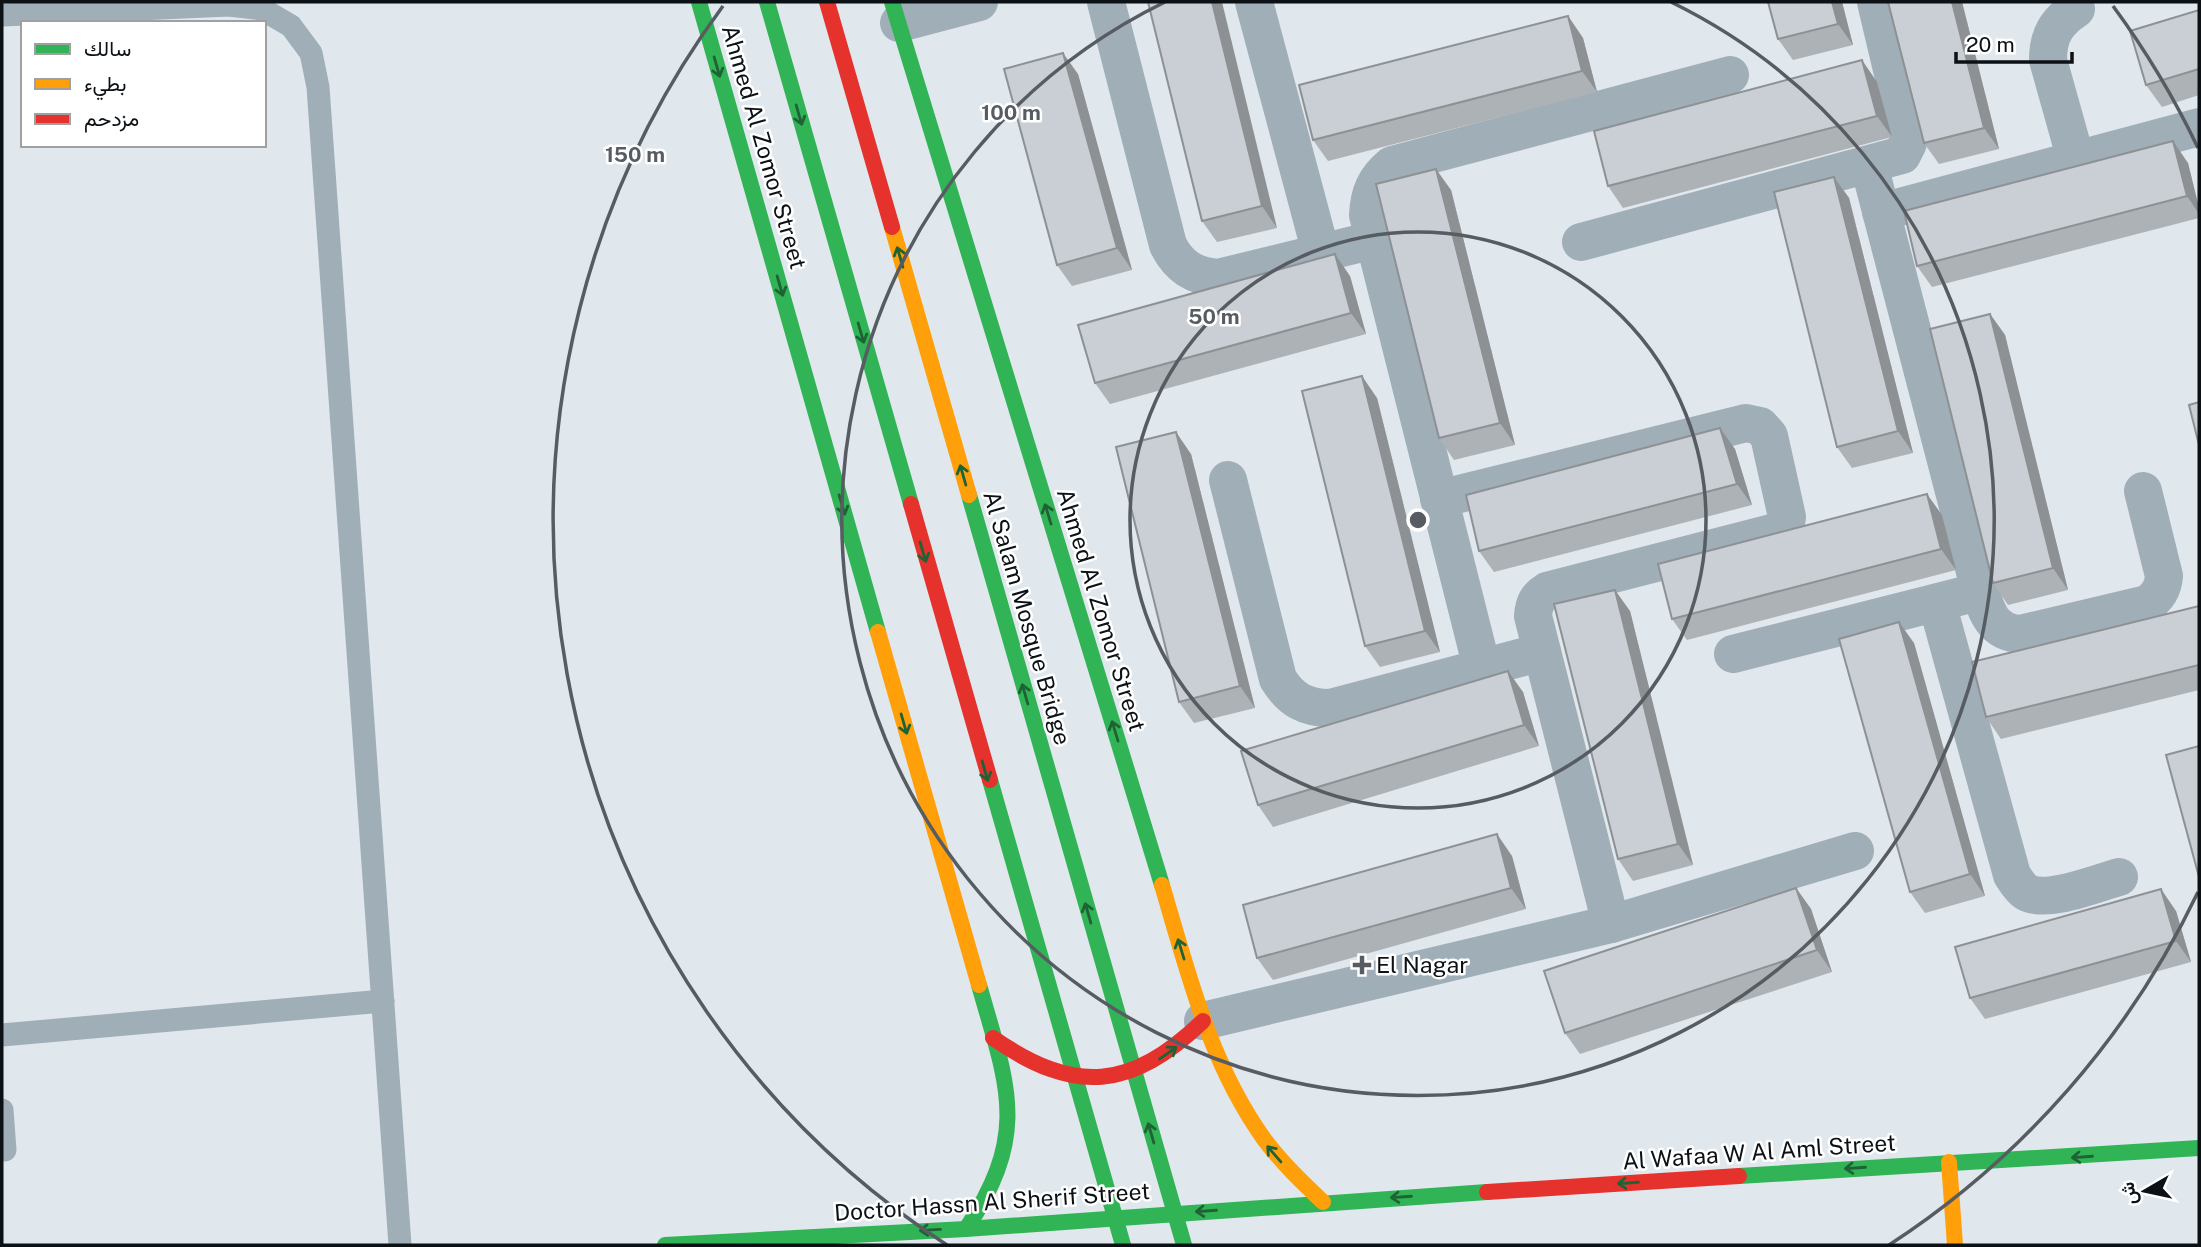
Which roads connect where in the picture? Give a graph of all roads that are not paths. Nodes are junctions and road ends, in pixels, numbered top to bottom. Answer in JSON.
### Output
{"nodes":[{"id":1,"x":699,"y":2,"type":"edge"},
{"id":2,"x":766,"y":2,"type":"edge"},
{"id":3,"x":827,"y":2,"type":"edge"},
{"id":4,"x":979,"y":2,"type":"edge"},
{"id":5,"x":1106,"y":2,"type":"edge"},
{"id":6,"x":1254,"y":2,"type":"edge"},
{"id":7,"x":1876,"y":2,"type":"edge"},
{"id":8,"x":2076,"y":9,"type":"dead end"},
{"id":9,"x":895,"y":13,"type":"edge"},
{"id":10,"x":2,"y":15,"type":"edge"},
{"id":11,"x":1730,"y":75,"type":"dead end"},
{"id":12,"x":2199,"y":127,"type":"edge"},
{"id":13,"x":2076,"y":160,"type":"junction"},
{"id":14,"x":1869,"y":165,"type":"junction"},
{"id":15,"x":1881,"y":212,"type":"junction"},
{"id":16,"x":1374,"y":240,"type":"junction"},
{"id":17,"x":1581,"y":242,"type":"dead end"},
{"id":18,"x":1321,"y":253,"type":"junction"},
{"id":19,"x":1228,"y":480,"type":"dead end"},
{"id":20,"x":2143,"y":491,"type":"dead end"},
{"id":21,"x":1439,"y":499,"type":"junction"},
{"id":22,"x":1980,"y":591,"type":"junction"},
{"id":23,"x":1937,"y":603,"type":"junction"},
{"id":24,"x":1542,"y":652,"type":"junction"},
{"id":25,"x":1733,"y":654,"type":"dead end"},
{"id":26,"x":1482,"y":668,"type":"junction"},
{"id":27,"x":1855,"y":851,"type":"dead end"},
{"id":28,"x":2119,"y":877,"type":"dead end"},
{"id":29,"x":1611,"y":924,"type":"junction"},
{"id":30,"x":383,"y":1001,"type":"junction"},
{"id":31,"x":1203,"y":1021,"type":"junction"},
{"id":32,"x":2,"y":1035,"type":"edge"},
{"id":33,"x":993,"y":1038,"type":"junction"},
{"id":34,"x":2,"y":1110,"type":"edge"},
{"id":35,"x":2199,"y":1149,"type":"edge"},
{"id":36,"x":5,"y":1150,"type":"dead end"},
{"id":37,"x":1950,"y":1162,"type":"junction"},
{"id":38,"x":1323,"y":1202,"type":"junction"},
{"id":39,"x":966,"y":1228,"type":"junction"},
{"id":40,"x":400,"y":1245,"type":"edge"},
{"id":41,"x":664,"y":1245,"type":"edge"},
{"id":42,"x":1122,"y":1245,"type":"edge"},
{"id":43,"x":1184,"y":1245,"type":"edge"},
{"id":44,"x":1955,"y":1245,"type":"edge"}],
"edges":[{"from":1,"to":33,"type":"main road","name":"Ahmed Al Zomor Street","one_way":true},
{"from":2,"to":42,"type":"main road","one_way":true},
{"from":43,"to":3,"type":"main road","name":"Al Salam Mosque Bridge","one_way":true},
{"from":4,"to":9,"type":"street"},
{"from":5,"to":18,"type":"street"},
{"from":6,"to":18,"type":"street"},
{"from":7,"to":14,"type":"street"},
{"from":8,"to":13,"type":"street"},
{"from":31,"to":9,"type":"main road","name":"Ahmed Al Zomor Street","one_way":true},
{"from":10,"to":30,"type":"lane"},
{"from":11,"to":16,"type":"street"},
{"from":12,"to":13,"type":"street"},
{"from":13,"to":15,"type":"street"},
{"from":14,"to":15,"type":"street"},
{"from":14,"to":17,"type":"street"},
{"from":15,"to":22,"type":"street"},
{"from":16,"to":18,"type":"street"},
{"from":16,"to":21,"type":"street"},
{"from":19,"to":26,"type":"street"},
{"from":20,"to":22,"type":"street"},
{"from":21,"to":24,"type":"street"},
{"from":21,"to":26,"type":"street"},
{"from":22,"to":23,"type":"street"},
{"from":23,"to":25,"type":"street"},
{"from":23,"to":28,"type":"street"},
{"from":24,"to":26,"type":"street"},
{"from":24,"to":29,"type":"street"},
{"from":27,"to":29,"type":"street"},
{"from":29,"to":31,"type":"street"},
{"from":30,"to":32,"type":"lane"},
{"from":30,"to":40,"type":"lane"},
{"from":33,"to":31,"type":"main road","one_way":true},
{"from":38,"to":31,"type":"main road","name":"Ahmed Al Zomor Street","one_way":true},
{"from":33,"to":39,"type":"main road","name":"Ahmed Al Zomor Street"},
{"from":34,"to":36,"type":"lane"},
{"from":35,"to":37,"type":"main road","name":"Al Wafaa W Al Aml Street","one_way":true},
{"from":37,"to":38,"type":"main road","name":"Al Wafaa W Al Aml Street","one_way":true},
{"from":37,"to":44,"type":"main road"},
{"from":38,"to":39,"type":"main road","name":"Doctor Hassn Al Sherif Street","one_way":true},
{"from":39,"to":41,"type":"main road","name":"Doctor Hassn Al Sherif Street","one_way":true}]}
